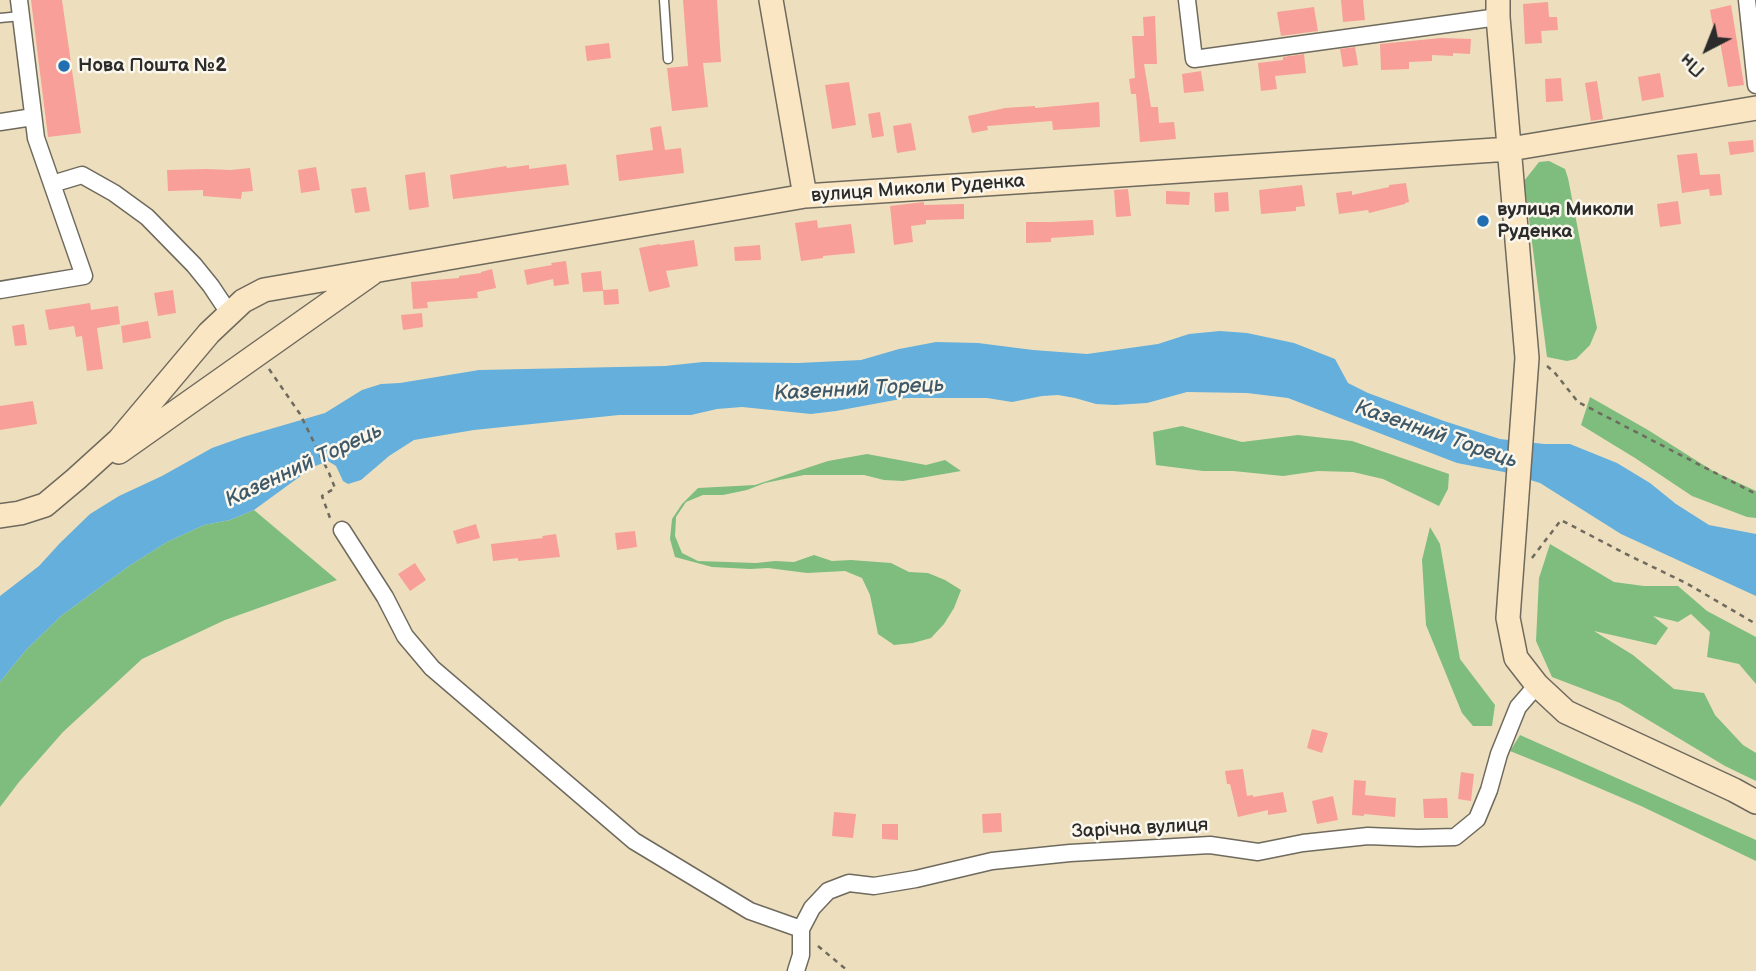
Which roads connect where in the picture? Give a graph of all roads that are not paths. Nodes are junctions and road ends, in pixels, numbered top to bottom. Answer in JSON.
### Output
{"nodes":[{"id":1,"x":664,"y":0,"type":"edge"},
{"id":2,"x":771,"y":0,"type":"edge"},
{"id":3,"x":1187,"y":0,"type":"edge"},
{"id":4,"x":1747,"y":0,"type":"edge"},
{"id":5,"x":20,"y":8,"type":"edge"},
{"id":6,"x":1498,"y":8,"type":"edge"},
{"id":7,"x":0,"y":19,"type":"edge"},
{"id":8,"x":668,"y":59,"type":"dead end"},
{"id":9,"x":1756,"y":85,"type":"edge"},
{"id":10,"x":1756,"y":108,"type":"edge"},
{"id":11,"x":33,"y":117,"type":"junction"},
{"id":12,"x":0,"y":122,"type":"edge"},
{"id":13,"x":1510,"y":149,"type":"junction"},
{"id":14,"x":52,"y":184,"type":"junction"},
{"id":15,"x":805,"y":196,"type":"junction"},
{"id":16,"x":376,"y":271,"type":"junction"},
{"id":17,"x":0,"y":290,"type":"edge"},
{"id":18,"x":229,"y":313,"type":"junction"},
{"id":19,"x":45,"y":505,"type":"junction"},
{"id":20,"x":0,"y":516,"type":"edge"},
{"id":21,"x":342,"y":530,"type":"road end"},
{"id":22,"x":1537,"y":684,"type":"junction"},
{"id":23,"x":1756,"y":802,"type":"edge"},
{"id":24,"x":801,"y":929,"type":"junction"},
{"id":25,"x":796,"y":971,"type":"edge"}],
"edges":[{"from":1,"to":8,"type":"lane"},
{"from":2,"to":15,"type":"street"},
{"from":3,"to":6,"type":"street"},
{"from":4,"to":9,"type":"street"},
{"from":5,"to":7,"type":"lane"},
{"from":5,"to":11,"type":"street"},
{"from":6,"to":13,"type":"street"},
{"from":10,"to":13,"type":"street","name":"вулиця Миколи Руденка"},
{"from":11,"to":12,"type":"street"},
{"from":11,"to":14,"type":"street"},
{"from":13,"to":15,"type":"street","name":"вулиця Миколи Руденка"},
{"from":13,"to":22,"type":"street"},
{"from":14,"to":17,"type":"street"},
{"from":14,"to":18,"type":"street"},
{"from":15,"to":16,"type":"street","name":"вулиця Миколи Руденка"},
{"from":16,"to":18,"type":"street","name":"вулиця Миколи Руденка"},
{"from":16,"to":19,"type":"street","name":"вулиця Миколи Руденка"},
{"from":18,"to":19,"type":"street","name":"вулиця Миколи Руденка"},
{"from":19,"to":20,"type":"street"},
{"from":21,"to":24,"type":"street"},
{"from":22,"to":23,"type":"street"},
{"from":22,"to":24,"type":"street","name":"Зарічна вулиця"},
{"from":24,"to":25,"type":"street","name":"Зарічна вулиця"}]}
